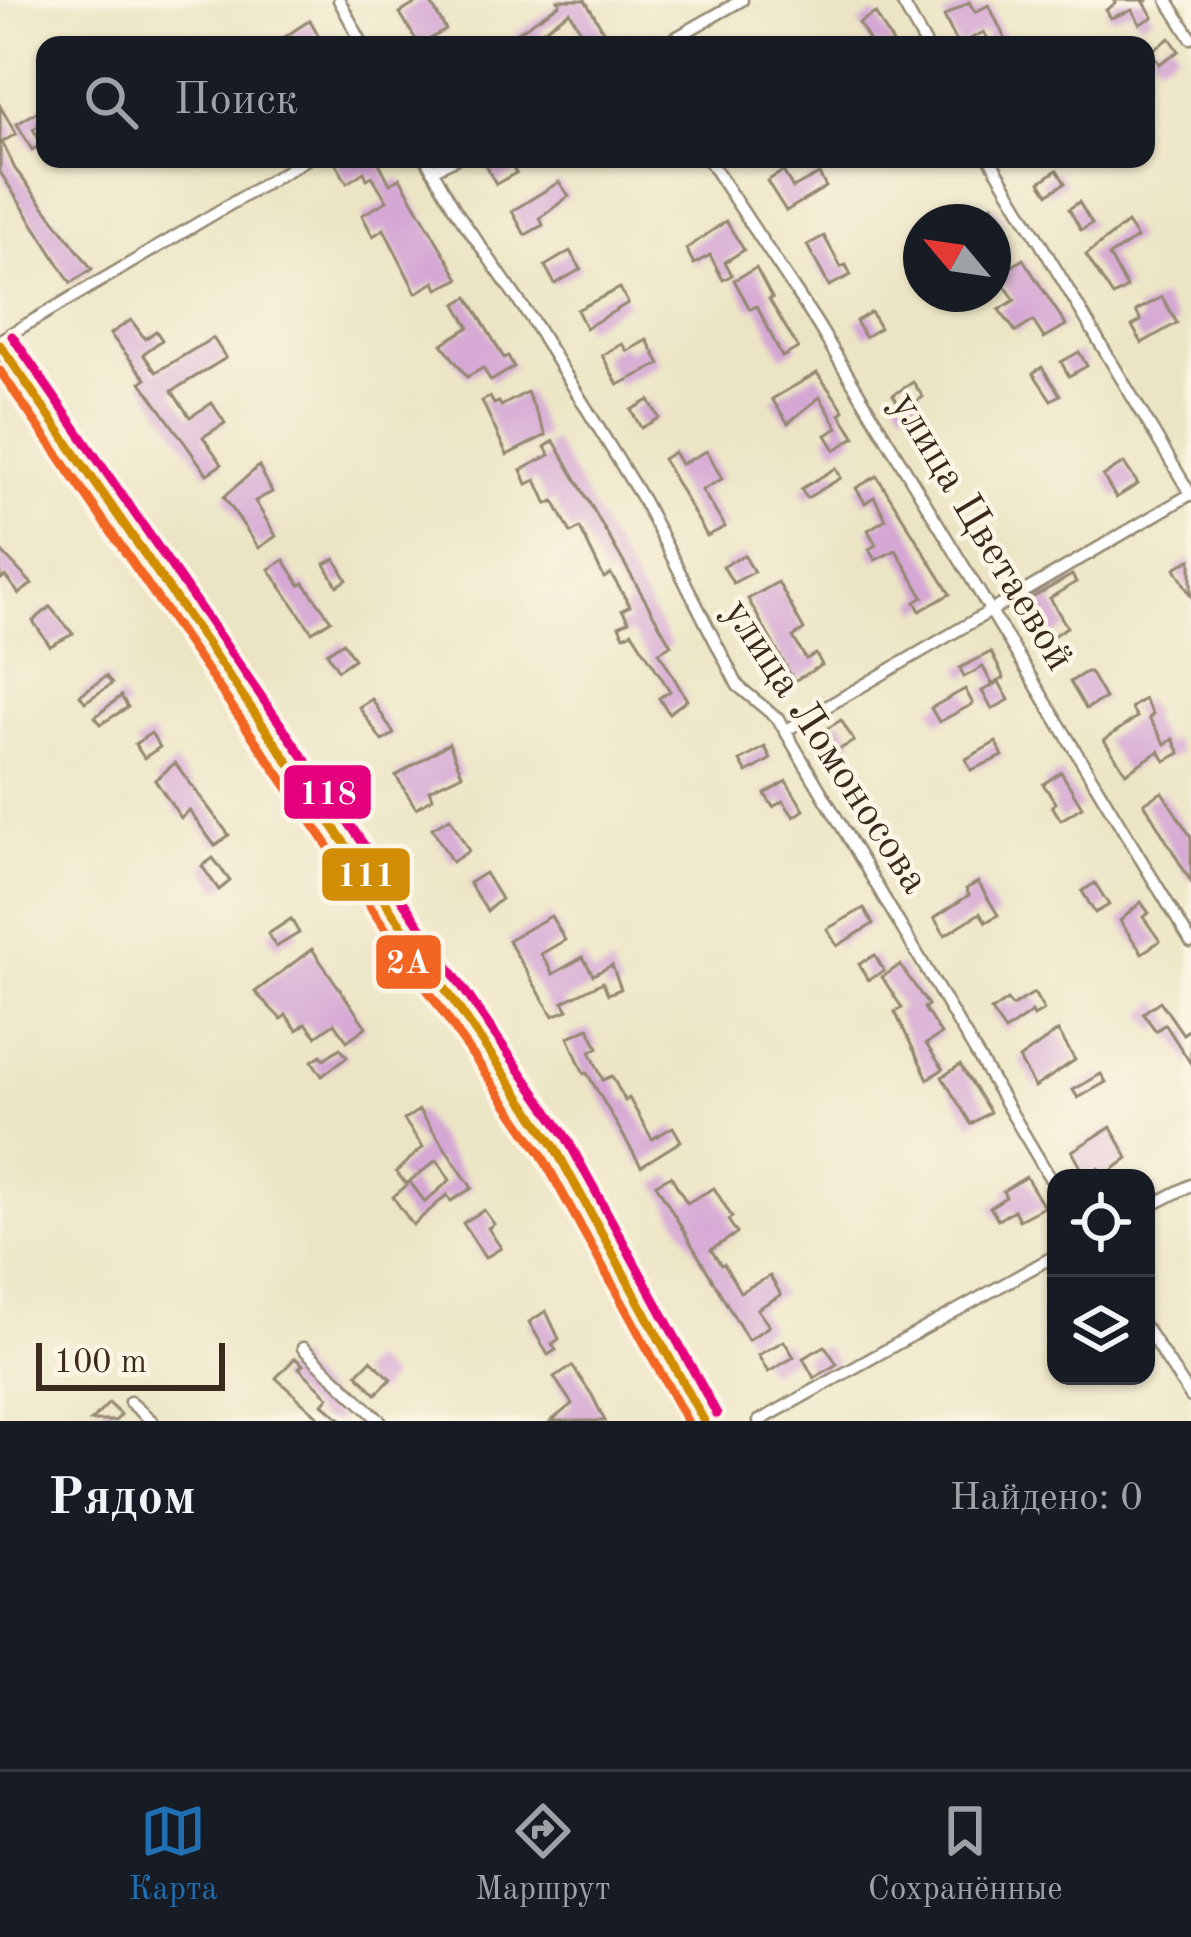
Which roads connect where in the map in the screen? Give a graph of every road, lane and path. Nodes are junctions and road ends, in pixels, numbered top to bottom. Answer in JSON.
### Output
{"nodes":[{"id":1,"x":339,"y":0,"type":"edge"},
{"id":2,"x":742,"y":0,"type":"edge"},
{"id":3,"x":901,"y":0,"type":"edge"},
{"id":4,"x":1167,"y":0,"type":"edge"},
{"id":5,"x":358,"y":36,"type":"edge"},
{"id":6,"x":679,"y":36,"type":"edge"},
{"id":7,"x":921,"y":36,"type":"edge"},
{"id":8,"x":1191,"y":38,"type":"edge"},
{"id":9,"x":292,"y":168,"type":"edge"},
{"id":10,"x":431,"y":168,"type":"edge"},
{"id":11,"x":714,"y":168,"type":"edge"},
{"id":12,"x":996,"y":168,"type":"edge"},
{"id":13,"x":0,"y":342,"type":"edge"},
{"id":14,"x":1191,"y":494,"type":"edge"},
{"id":15,"x":991,"y":611,"type":"junction"},
{"id":16,"x":785,"y":731,"type":"junction"},
{"id":17,"x":1191,"y":942,"type":"edge"},
{"id":18,"x":1047,"y":1173,"type":"edge"},
{"id":19,"x":1191,"y":1185,"type":"edge"},
{"id":20,"x":1155,"y":1203,"type":"edge"},
{"id":21,"x":1047,"y":1260,"type":"edge"},
{"id":22,"x":1155,"y":1342,"type":"edge"},
{"id":23,"x":303,"y":1348,"type":"dead end"},
{"id":24,"x":1191,"y":1396,"type":"edge"},
{"id":25,"x":130,"y":1402,"type":"dead end"},
{"id":26,"x":152,"y":1421,"type":"edge"},
{"id":27,"x":380,"y":1421,"type":"edge"},
{"id":28,"x":704,"y":1421,"type":"edge"},
{"id":29,"x":758,"y":1421,"type":"edge"}],
"edges":[{"from":1,"to":5,"type":"street"},
{"from":2,"to":6,"type":"street"},
{"from":3,"to":7,"type":"street"},
{"from":4,"to":8,"type":"street"},
{"from":9,"to":13,"type":"street"},
{"from":10,"to":16,"type":"street","name":"улица Ломоносова"},
{"from":11,"to":15,"type":"street","name":"улица Цветаевой"},
{"from":12,"to":14,"type":"street"},
{"from":13,"to":28,"type":"main road"},
{"from":14,"to":15,"type":"street"},
{"from":15,"to":16,"type":"street"},
{"from":15,"to":17,"type":"street","name":"улица Цветаевой"},
{"from":16,"to":18,"type":"street","name":"улица Ломоносова"},
{"from":19,"to":20,"type":"street"},
{"from":21,"to":29,"type":"street"},
{"from":22,"to":24,"type":"street"},
{"from":23,"to":27,"type":"street"},
{"from":25,"to":26,"type":"street"}]}
